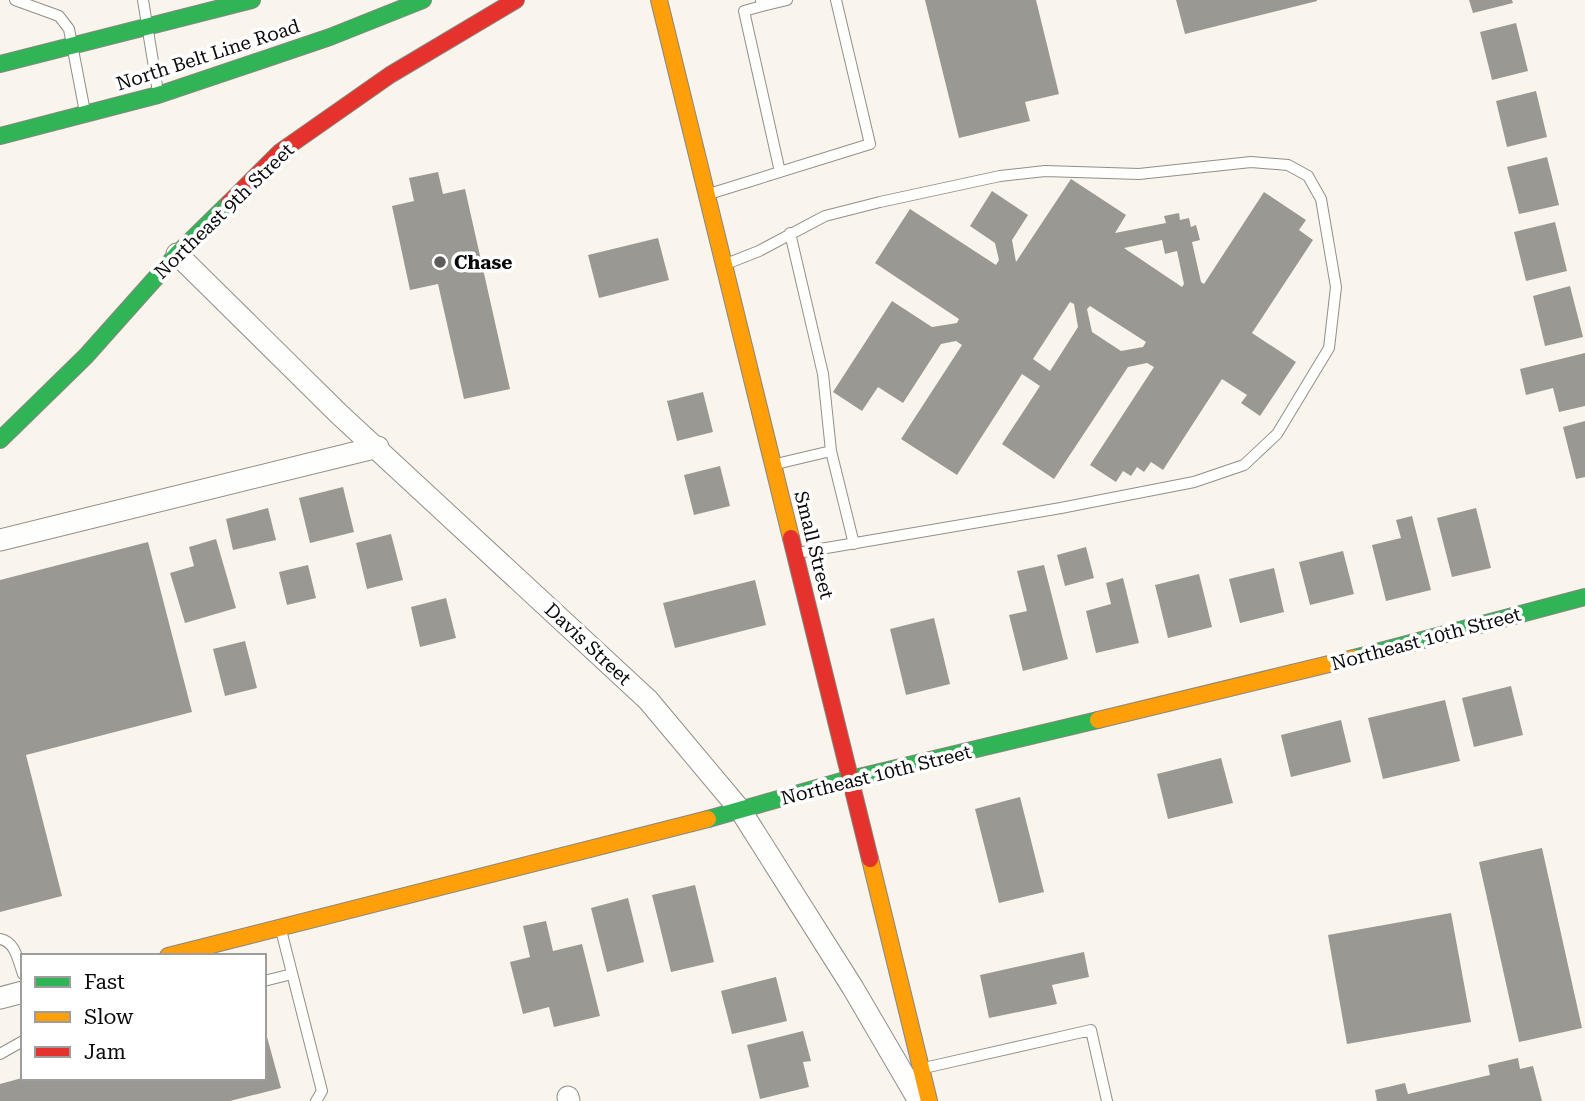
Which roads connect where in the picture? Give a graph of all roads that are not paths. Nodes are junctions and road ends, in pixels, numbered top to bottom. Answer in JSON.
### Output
{"nodes":[{"id":1,"x":15,"y":0,"type":"edge"},
{"id":2,"x":143,"y":0,"type":"edge"},
{"id":3,"x":252,"y":0,"type":"edge"},
{"id":4,"x":424,"y":0,"type":"edge"},
{"id":5,"x":516,"y":0,"type":"edge"},
{"id":6,"x":659,"y":0,"type":"edge"},
{"id":7,"x":787,"y":0,"type":"edge"},
{"id":8,"x":836,"y":0,"type":"edge"},
{"id":9,"x":762,"y":3,"type":"edge"},
{"id":10,"x":148,"y":27,"type":"junction"},
{"id":11,"x":72,"y":47,"type":"junction"},
{"id":12,"x":0,"y":64,"type":"edge"},
{"id":13,"x":158,"y":95,"type":"junction"},
{"id":14,"x":85,"y":114,"type":"junction"},
{"id":15,"x":0,"y":136,"type":"edge"},
{"id":16,"x":780,"y":172,"type":"junction"},
{"id":17,"x":707,"y":195,"type":"junction"},
{"id":18,"x":790,"y":233,"type":"junction"},
{"id":19,"x":177,"y":254,"type":"junction"},
{"id":20,"x":724,"y":265,"type":"junction"},
{"id":21,"x":0,"y":440,"type":"edge"},
{"id":22,"x":378,"y":447,"type":"junction"},
{"id":23,"x":831,"y":451,"type":"junction"},
{"id":24,"x":773,"y":464,"type":"junction"},
{"id":25,"x":0,"y":540,"type":"edge"},
{"id":26,"x":854,"y":544,"type":"junction"},
{"id":27,"x":795,"y":554,"type":"junction"},
{"id":28,"x":1585,"y":597,"type":"edge"},
{"id":29,"x":850,"y":779,"type":"junction"},
{"id":30,"x":741,"y":811,"type":"junction"},
{"id":31,"x":280,"y":927,"type":"junction"},
{"id":32,"x":0,"y":939,"type":"edge"},
{"id":33,"x":176,"y":954,"type":"edge"},
{"id":34,"x":21,"y":968,"type":"edge"},
{"id":35,"x":292,"y":974,"type":"junction"},
{"id":36,"x":266,"y":980,"type":"edge"},
{"id":37,"x":21,"y":993,"type":"edge"},
{"id":38,"x":0,"y":998,"type":"edge"},
{"id":39,"x":21,"y":1042,"type":"edge"},
{"id":40,"x":0,"y":1054,"type":"edge"},
{"id":41,"x":921,"y":1068,"type":"junction"},
{"id":42,"x":316,"y":1101,"type":"edge"},
{"id":43,"x":919,"y":1101,"type":"edge"},
{"id":44,"x":929,"y":1101,"type":"edge"},
{"id":45,"x":1107,"y":1101,"type":"edge"}],
"edges":[{"from":1,"to":11,"type":"lane"},
{"from":2,"to":10,"type":"lane"},
{"from":3,"to":10,"type":"street","name":"North Belt Line Road"},
{"from":4,"to":13,"type":"street","name":"North Belt Line Road"},
{"from":5,"to":19,"type":"street","name":"Northeast 9th Street"},
{"from":6,"to":17,"type":"street","name":"Small Street"},
{"from":7,"to":9,"type":"lane"},
{"from":8,"to":16,"type":"lane"},
{"from":9,"to":16,"type":"lane"},
{"from":10,"to":11,"type":"street","name":"North Belt Line Road"},
{"from":10,"to":13,"type":"lane"},
{"from":11,"to":12,"type":"street","name":"North Belt Line Road"},
{"from":11,"to":14,"type":"lane"},
{"from":13,"to":14,"type":"street","name":"North Belt Line Road"},
{"from":14,"to":15,"type":"street","name":"North Belt Line Road"},
{"from":16,"to":17,"type":"lane"},
{"from":17,"to":20,"type":"street","name":"Small Street"},
{"from":18,"to":20,"type":"lane"},
{"from":18,"to":23,"type":"lane"},
{"from":18,"to":26,"type":"lane"},
{"from":19,"to":21,"type":"street","name":"Northeast 9th Street"},
{"from":19,"to":22,"type":"street","name":"Davis Street"},
{"from":20,"to":24,"type":"street","name":"Small Street"},
{"from":22,"to":25,"type":"street"},
{"from":22,"to":30,"type":"street","name":"Davis Street"},
{"from":23,"to":24,"type":"lane"},
{"from":23,"to":26,"type":"lane"},
{"from":24,"to":27,"type":"street","name":"Small Street"},
{"from":26,"to":27,"type":"lane"},
{"from":27,"to":29,"type":"street","name":"Small Street"},
{"from":28,"to":29,"type":"street","name":"Northeast 10th Street"},
{"from":29,"to":30,"type":"street","name":"Northeast 10th Street"},
{"from":29,"to":41,"type":"street","name":"Small Street"},
{"from":30,"to":31,"type":"street","name":"Northeast 10th Street"},
{"from":30,"to":43,"type":"street","name":"Davis Street"},
{"from":31,"to":33,"type":"street","name":"Northeast 10th Street"},
{"from":31,"to":35,"type":"lane"},
{"from":32,"to":34,"type":"lane"},
{"from":35,"to":36,"type":"lane"},
{"from":35,"to":42,"type":"lane"},
{"from":37,"to":38,"type":"street"},
{"from":39,"to":40,"type":"lane"},
{"from":41,"to":44,"type":"street","name":"Small Street"},
{"from":41,"to":45,"type":"lane"}]}
